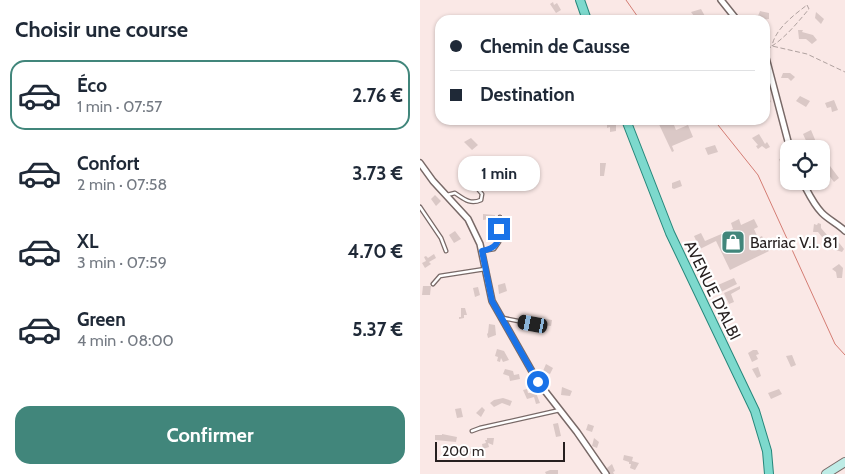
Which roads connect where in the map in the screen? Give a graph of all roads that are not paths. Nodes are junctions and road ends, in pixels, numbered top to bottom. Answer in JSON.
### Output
{"nodes":[{"id":1,"x":580,"y":0,"type":"edge"},
{"id":2,"x":721,"y":0,"type":"edge"},
{"id":3,"x":586,"y":15,"type":"edge"},
{"id":4,"x":733,"y":15,"type":"edge"},
{"id":5,"x":770,"y":72,"type":"edge"},
{"id":6,"x":628,"y":125,"type":"edge"},
{"id":7,"x":788,"y":140,"type":"edge"},
{"id":8,"x":420,"y":163,"type":"edge"},
{"id":9,"x":475,"y":178,"type":"dead end"},
{"id":10,"x":806,"y":190,"type":"edge"},
{"id":11,"x":446,"y":195,"type":"junction"},
{"id":12,"x":420,"y":207,"type":"edge"},
{"id":13,"x":500,"y":217,"type":"dead end"},
{"id":14,"x":845,"y":231,"type":"edge"},
{"id":15,"x":446,"y":251,"type":"dead end"},
{"id":16,"x":482,"y":251,"type":"junction"},
{"id":17,"x":486,"y":269,"type":"junction"},
{"id":18,"x":433,"y":284,"type":"dead end"},
{"id":19,"x":502,"y":318,"type":"junction"},
{"id":20,"x":533,"y":324,"type":"dead end"},
{"id":21,"x":560,"y":410,"type":"junction"},
{"id":22,"x":472,"y":431,"type":"dead end"},
{"id":23,"x":845,"y":462,"type":"edge"},
{"id":24,"x":606,"y":474,"type":"edge"},
{"id":25,"x":769,"y":474,"type":"edge"},
{"id":26,"x":826,"y":474,"type":"edge"}],
"edges":[{"from":1,"to":3,"type":"main road"},
{"from":2,"to":4,"type":"street"},
{"from":5,"to":7,"type":"street"},
{"from":6,"to":25,"type":"main road","name":"AVENUE D'ALBI"},
{"from":8,"to":11,"type":"street"},
{"from":9,"to":11,"type":"lane"},
{"from":10,"to":14,"type":"street"},
{"from":11,"to":16,"type":"street"},
{"from":12,"to":15,"type":"lane"},
{"from":13,"to":16,"type":"lane"},
{"from":16,"to":17,"type":"street"},
{"from":17,"to":18,"type":"lane"},
{"from":17,"to":19,"type":"street"},
{"from":19,"to":20,"type":"lane"},
{"from":19,"to":21,"type":"street"},
{"from":21,"to":22,"type":"lane"},
{"from":21,"to":24,"type":"street"},
{"from":23,"to":26,"type":"main road"}]}
